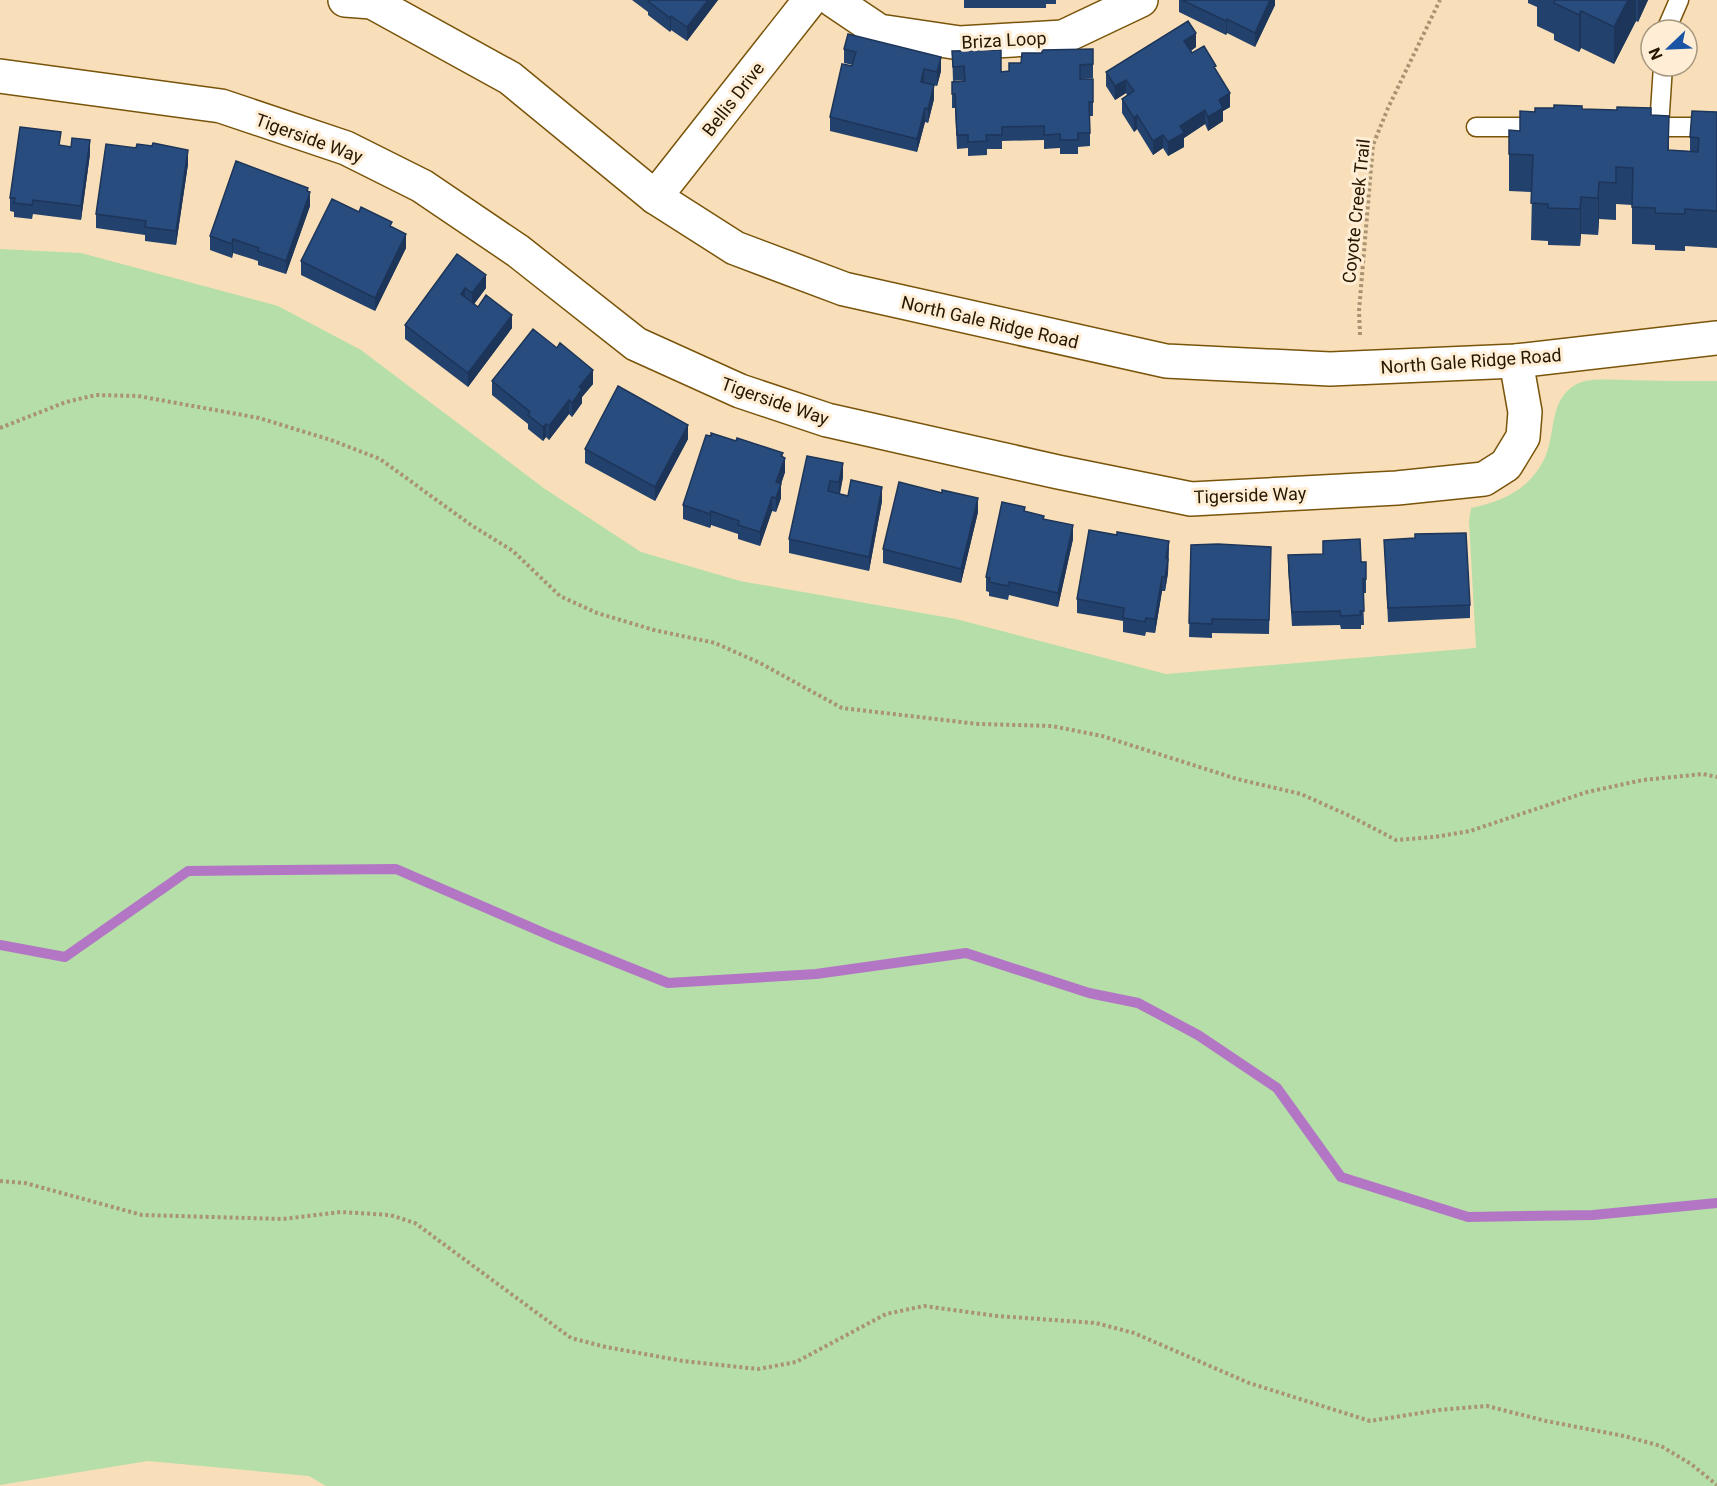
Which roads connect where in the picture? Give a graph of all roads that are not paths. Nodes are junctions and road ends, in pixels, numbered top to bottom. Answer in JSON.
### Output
{"nodes":[{"id":1,"x":345,"y":0,"type":"edge"},
{"id":2,"x":810,"y":0,"type":"edge"},
{"id":3,"x":833,"y":0,"type":"edge"},
{"id":4,"x":1141,"y":0,"type":"edge"},
{"id":5,"x":1679,"y":0,"type":"edge"},
{"id":6,"x":1671,"y":18,"type":"edge"},
{"id":7,"x":0,"y":76,"type":"edge"},
{"id":8,"x":1663,"y":78,"type":"edge"},
{"id":9,"x":1476,"y":127,"type":"dead end"},
{"id":10,"x":1556,"y":127,"type":"edge"},
{"id":11,"x":1625,"y":127,"type":"edge"},
{"id":12,"x":1659,"y":127,"type":"junction"},
{"id":13,"x":1717,"y":127,"type":"edge"},
{"id":14,"x":655,"y":197,"type":"junction"},
{"id":15,"x":1717,"y":338,"type":"edge"},
{"id":16,"x":1516,"y":361,"type":"junction"}],
"edges":[{"from":1,"to":14,"type":"street","name":"North Gale Ridge Road"},
{"from":2,"to":14,"type":"street","name":"Bellis Drive"},
{"from":3,"to":4,"type":"street","name":"Briza Loop"},
{"from":5,"to":6,"type":"lane"},
{"from":7,"to":16,"type":"street","name":"Tigerside Way"},
{"from":8,"to":12,"type":"lane"},
{"from":9,"to":10,"type":"lane"},
{"from":11,"to":12,"type":"lane"},
{"from":12,"to":13,"type":"lane"},
{"from":14,"to":16,"type":"street","name":"North Gale Ridge Road"},
{"from":15,"to":16,"type":"street","name":"North Gale Ridge Road"}]}
